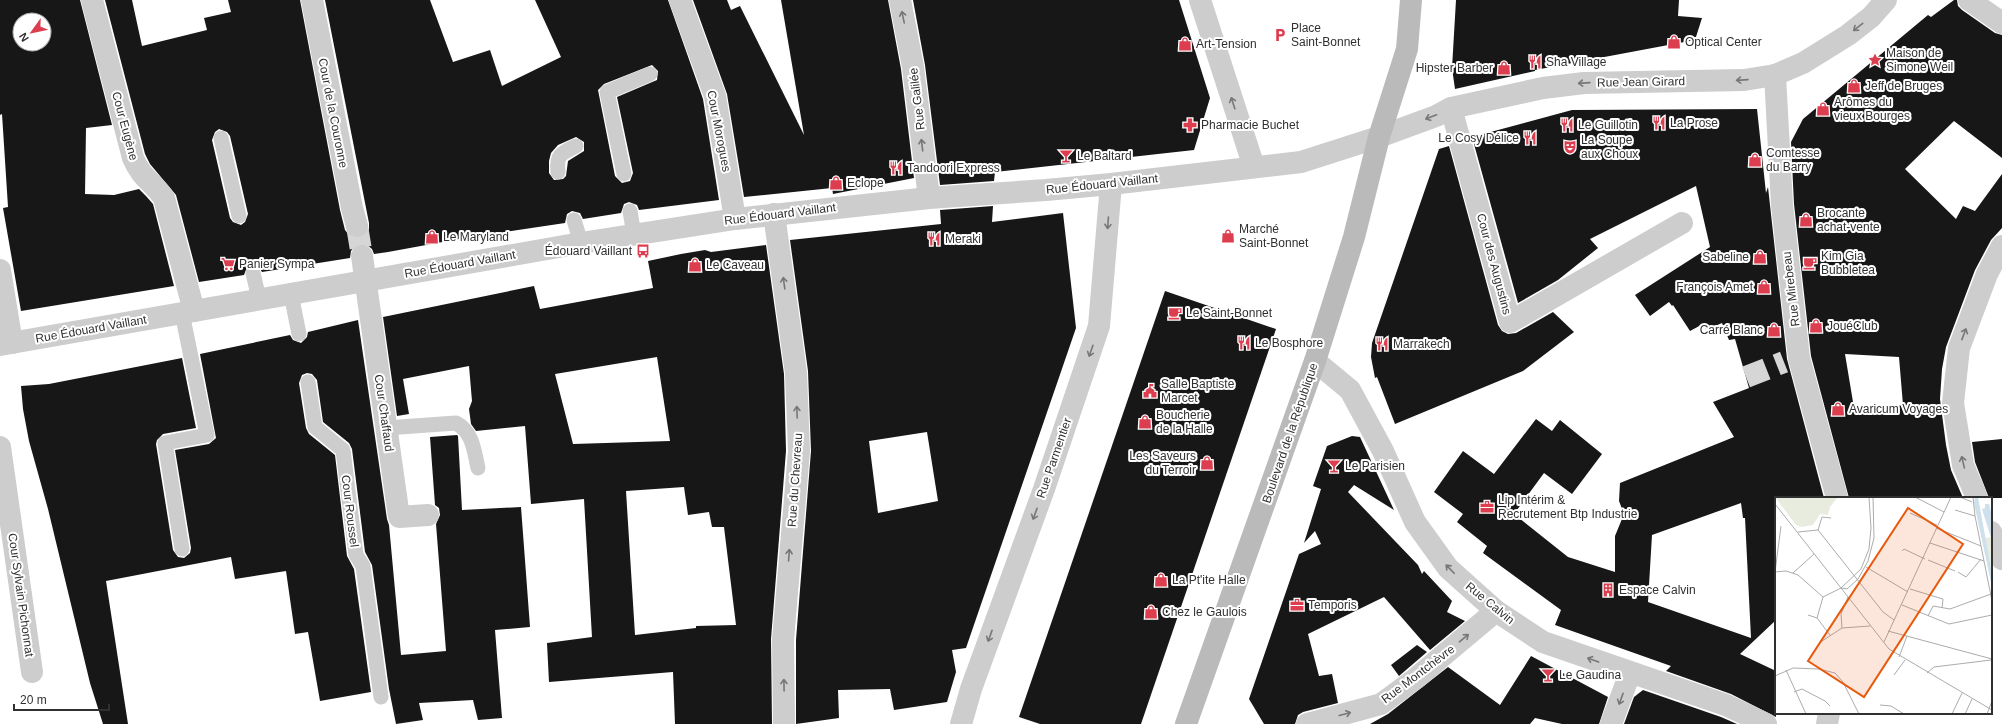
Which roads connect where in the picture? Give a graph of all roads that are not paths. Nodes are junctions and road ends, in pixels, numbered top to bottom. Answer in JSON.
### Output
{"nodes":[{"id":1,"x":92,"y":0,"type":"edge"},
{"id":2,"x":312,"y":0,"type":"edge"},
{"id":3,"x":680,"y":0,"type":"edge"},
{"id":4,"x":900,"y":0,"type":"edge"},
{"id":5,"x":1200,"y":0,"type":"edge"},
{"id":6,"x":1411,"y":0,"type":"edge"},
{"id":7,"x":1886,"y":0,"type":"edge"},
{"id":8,"x":1969,"y":0,"type":"edge"},
{"id":9,"x":2002,"y":23,"type":"edge"},
{"id":10,"x":650,"y":74,"type":"dead end"},
{"id":11,"x":1775,"y":75,"type":"junction"},
{"id":12,"x":1451,"y":108,"type":"junction"},
{"id":13,"x":1380,"y":137,"type":"junction"},
{"id":14,"x":221,"y":138,"type":"dead end"},
{"id":15,"x":576,"y":146,"type":"dead end"},
{"id":16,"x":1254,"y":167,"type":"junction"},
{"id":17,"x":558,"y":172,"type":"dead end"},
{"id":18,"x":624,"y":174,"type":"dead end"},
{"id":19,"x":1111,"y":184,"type":"junction"},
{"id":20,"x":928,"y":198,"type":"junction"},
{"id":21,"x":630,"y":211,"type":"dead end"},
{"id":22,"x":774,"y":214,"type":"junction"},
{"id":23,"x":239,"y":216,"type":"dead end"},
{"id":24,"x":734,"y":219,"type":"junction"},
{"id":25,"x":574,"y":220,"type":"dead end"},
{"id":26,"x":1682,"y":223,"type":"dead end"},
{"id":27,"x":357,"y":226,"type":"tunnel mouth"},
{"id":28,"x":634,"y":234,"type":"junction"},
{"id":29,"x":581,"y":243,"type":"junction"},
{"id":30,"x":2002,"y":246,"type":"edge"},
{"id":31,"x":362,"y":256,"type":"tunnel mouth"},
{"id":32,"x":0,"y":270,"type":"edge"},
{"id":33,"x":253,"y":273,"type":"dead end"},
{"id":34,"x":366,"y":280,"type":"junction"},
{"id":35,"x":291,"y":294,"type":"junction"},
{"id":36,"x":259,"y":299,"type":"junction"},
{"id":37,"x":188,"y":312,"type":"junction"},
{"id":38,"x":299,"y":334,"type":"dead end"},
{"id":39,"x":6,"y":344,"type":"edge"},
{"id":40,"x":1315,"y":360,"type":"junction"},
{"id":41,"x":308,"y":382,"type":"dead end"},
{"id":42,"x":386,"y":428,"type":"junction"},
{"id":43,"x":0,"y":447,"type":"edge"},
{"id":44,"x":478,"y":468,"type":"dead end"},
{"id":45,"x":1837,"y":497,"type":"edge"},
{"id":46,"x":1977,"y":497,"type":"edge"},
{"id":47,"x":428,"y":515,"type":"dead end"},
{"id":48,"x":1992,"y":534,"type":"edge"},
{"id":49,"x":182,"y":549,"type":"dead end"},
{"id":50,"x":2002,"y":559,"type":"edge"},
{"id":51,"x":1496,"y":611,"type":"junction"},
{"id":52,"x":32,"y":672,"type":"dead end"},
{"id":53,"x":1630,"y":673,"type":"junction"},
{"id":54,"x":381,"y":697,"type":"dead end"},
{"id":55,"x":1830,"y":714,"type":"edge"},
{"id":56,"x":784,"y":724,"type":"edge"},
{"id":57,"x":961,"y":724,"type":"edge"},
{"id":58,"x":1186,"y":724,"type":"edge"},
{"id":59,"x":1307,"y":724,"type":"edge"},
{"id":60,"x":1611,"y":724,"type":"edge"},
{"id":61,"x":1766,"y":724,"type":"edge"},
{"id":62,"x":1827,"y":724,"type":"edge"}],
"edges":[{"from":1,"to":37,"type":"street","name":"Cour Eugène"},
{"from":2,"to":27,"type":"street","name":"Cour de la Couronne"},
{"from":3,"to":24,"type":"street","name":"Cour Morogues"},
{"from":20,"to":4,"type":"street","name":"Rue Galilée","one_way":true},
{"from":16,"to":5,"type":"street","one_way":true},
{"from":6,"to":13,"type":"main road","name":"Boulevard de la République"},
{"from":7,"to":11,"type":"street","name":"Rue Jean Girard","one_way":true},
{"from":8,"to":9,"type":"street"},
{"from":10,"to":18,"type":"lane"},
{"from":11,"to":12,"type":"street","name":"Rue Jean Girard","one_way":true},
{"from":11,"to":45,"type":"street","name":"Rue Mirebeau"},
{"from":12,"to":13,"type":"street","name":"Rue Jean Girard","one_way":true},
{"from":12,"to":26,"type":"street","name":"Cour des Augustins"},
{"from":13,"to":16,"type":"street","name":"Rue Édouard Vaillant"},
{"from":13,"to":40,"type":"main road","name":"Boulevard de la République"},
{"from":14,"to":23,"type":"lane"},
{"from":15,"to":17,"type":"lane"},
{"from":16,"to":19,"type":"street","name":"Rue Édouard Vaillant"},
{"from":19,"to":20,"type":"street","name":"Rue Édouard Vaillant"},
{"from":19,"to":57,"type":"street","name":"Rue Parmentier","one_way":true},
{"from":20,"to":22,"type":"street","name":"Rue Édouard Vaillant"},
{"from":21,"to":28,"type":"lane"},
{"from":22,"to":24,"type":"street","name":"Rue Édouard Vaillant"},
{"from":56,"to":22,"type":"street","name":"Rue du Chevreau","one_way":true},
{"from":24,"to":28,"type":"street","name":"Rue Édouard Vaillant"},
{"from":25,"to":29,"type":"lane"},
{"from":28,"to":29,"type":"street","name":"Rue Édouard Vaillant"},
{"from":29,"to":34,"type":"street","name":"Rue Édouard Vaillant"},
{"from":46,"to":30,"type":"street","one_way":true},
{"from":31,"to":34,"type":"street"},
{"from":32,"to":39,"type":"street"},
{"from":33,"to":36,"type":"lane"},
{"from":34,"to":35,"type":"street","name":"Rue Édouard Vaillant"},
{"from":34,"to":42,"type":"street","name":"Cour Chaffaud"},
{"from":35,"to":36,"type":"street","name":"Rue Édouard Vaillant"},
{"from":35,"to":38,"type":"lane"},
{"from":36,"to":37,"type":"street","name":"Rue Édouard Vaillant"},
{"from":37,"to":39,"type":"street","name":"Rue Édouard Vaillant"},
{"from":37,"to":49,"type":"lane"},
{"from":51,"to":40,"type":"street","name":"Rue Calvin","one_way":true},
{"from":40,"to":58,"type":"main road","name":"Boulevard de la République"},
{"from":41,"to":54,"type":"lane","name":"Cour Roussel"},
{"from":42,"to":44,"type":"lane"},
{"from":42,"to":47,"type":"street","name":"Cour Chaffaud"},
{"from":43,"to":52,"type":"street","name":"Cour Sylvain Pichonnat"},
{"from":48,"to":50,"type":"street"},
{"from":53,"to":51,"type":"street","name":"Rue Calvin","one_way":true},
{"from":59,"to":51,"type":"street","name":"Rue Montchèvre","one_way":true},
{"from":53,"to":60,"type":"street","one_way":true},
{"from":53,"to":61,"type":"street","name":"Rue Calvin"},
{"from":55,"to":62,"type":"street"}]}
